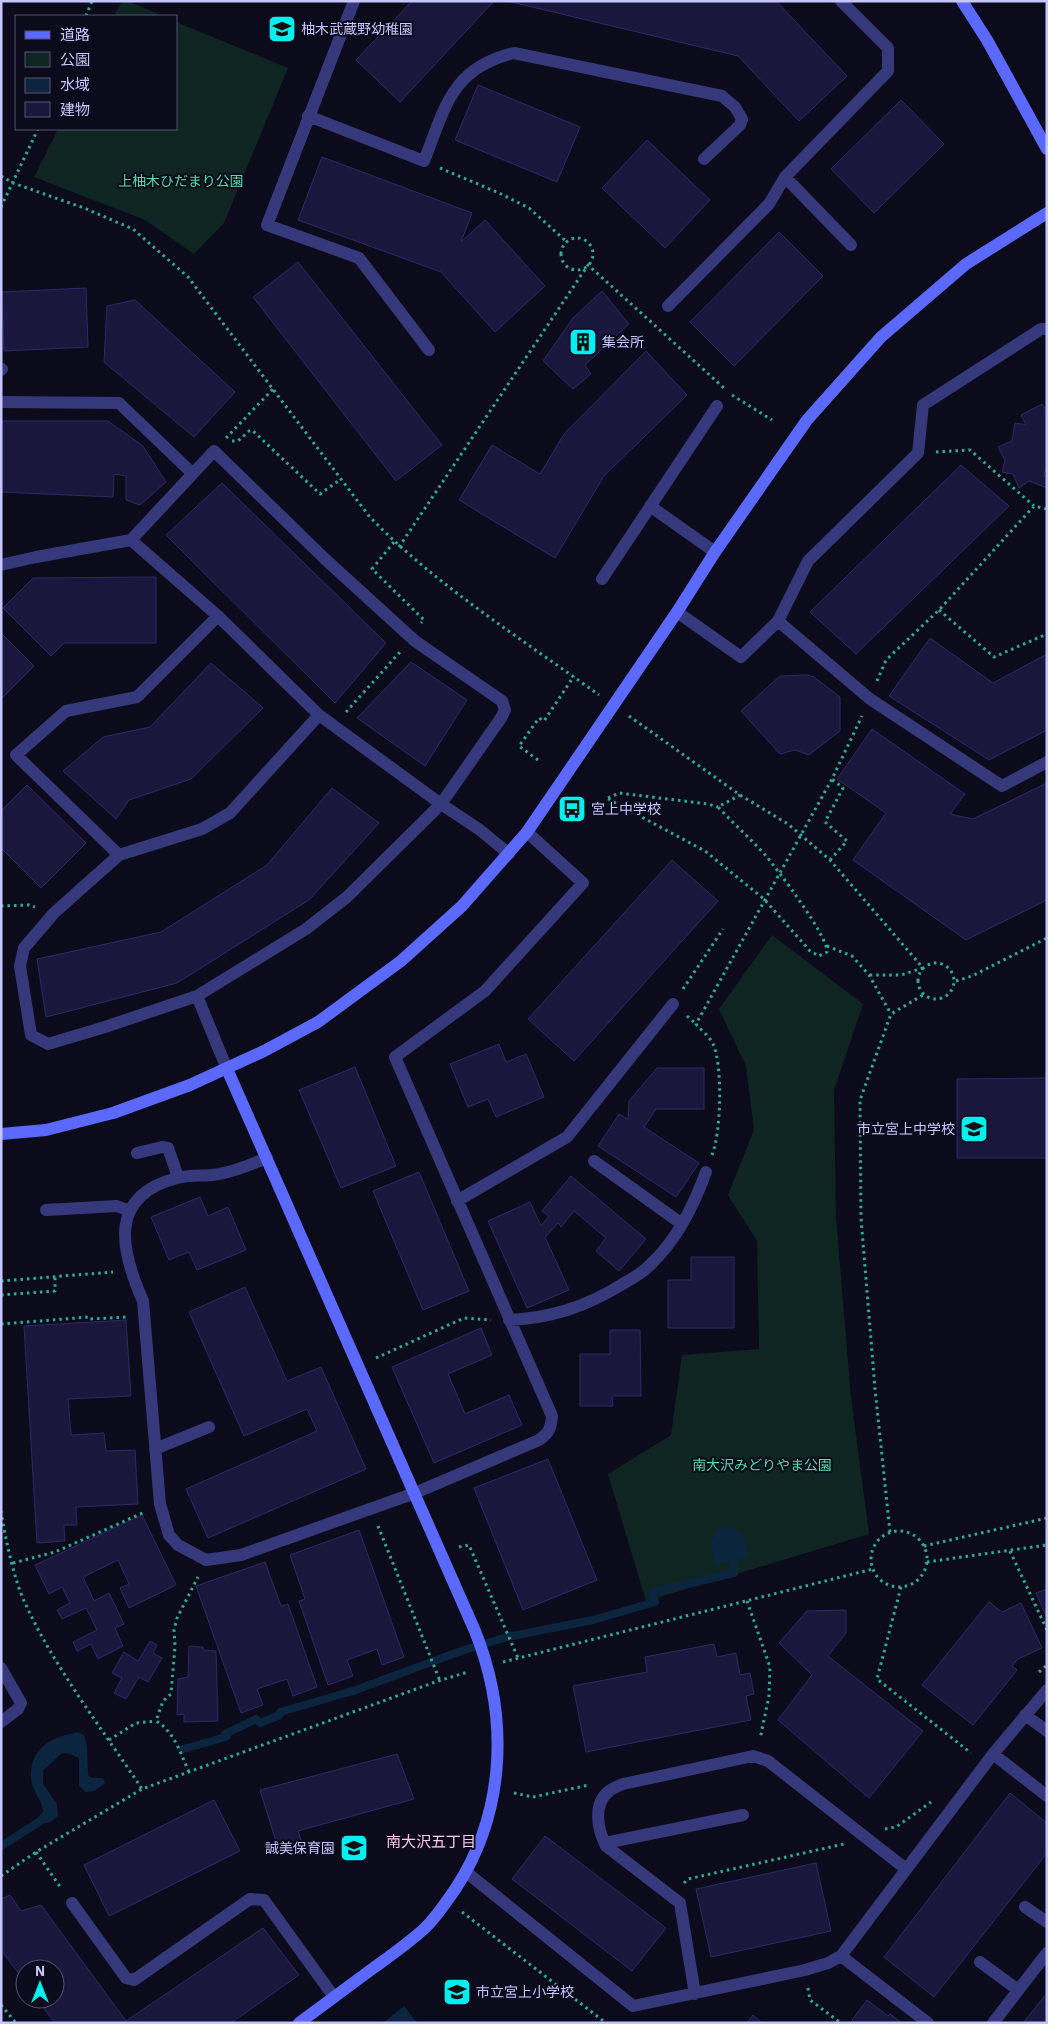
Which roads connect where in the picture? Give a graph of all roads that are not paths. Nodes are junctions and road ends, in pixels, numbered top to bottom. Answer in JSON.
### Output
{"nodes":[{"id":1,"x":354,"y":1,"type":"edge"},
{"id":2,"x":841,"y":1,"type":"edge"},
{"id":3,"x":966,"y":3,"type":"edge"},
{"id":4,"x":308,"y":116,"type":"junction"},
{"id":5,"x":1047,"y":149,"type":"edge"},
{"id":6,"x":704,"y":159,"type":"dead end"},
{"id":7,"x":785,"y":177,"type":"junction"},
{"id":8,"x":1047,"y":213,"type":"edge"},
{"id":9,"x":851,"y":245,"type":"dead end"},
{"id":10,"x":668,"y":306,"type":"dead end"},
{"id":11,"x":1047,"y":329,"type":"edge"},
{"id":12,"x":429,"y":350,"type":"dead end"},
{"id":13,"x":1,"y":402,"type":"edge"},
{"id":14,"x":716,"y":406,"type":"dead end"},
{"id":15,"x":192,"y":473,"type":"junction"},
{"id":16,"x":650,"y":506,"type":"junction"},
{"id":17,"x":131,"y":540,"type":"junction"},
{"id":18,"x":715,"y":552,"type":"junction"},
{"id":19,"x":1,"y":565,"type":"edge"},
{"id":20,"x":602,"y":579,"type":"dead end"},
{"id":21,"x":677,"y":612,"type":"junction"},
{"id":22,"x":218,"y":616,"type":"junction"},
{"id":23,"x":778,"y":621,"type":"junction"},
{"id":24,"x":319,"y":715,"type":"junction"},
{"id":25,"x":1047,"y":762,"type":"edge"},
{"id":26,"x":442,"y":804,"type":"junction"},
{"id":27,"x":527,"y":832,"type":"junction"},
{"id":28,"x":119,"y":854,"type":"junction"},
{"id":29,"x":509,"y":854,"type":"junction"},
{"id":30,"x":197,"y":996,"type":"junction"},
{"id":31,"x":673,"y":1004,"type":"road end"},
{"id":32,"x":227,"y":1069,"type":"junction"},
{"id":33,"x":1,"y":1134,"type":"edge"},
{"id":34,"x":137,"y":1153,"type":"dead end"},
{"id":35,"x":267,"y":1158,"type":"junction"},
{"id":36,"x":594,"y":1161,"type":"dead end"},
{"id":37,"x":706,"y":1172,"type":"road end"},
{"id":38,"x":178,"y":1177,"type":"junction"},
{"id":39,"x":457,"y":1201,"type":"junction"},
{"id":40,"x":46,"y":1210,"type":"dead end"},
{"id":41,"x":130,"y":1211,"type":"junction"},
{"id":42,"x":682,"y":1224,"type":"junction"},
{"id":43,"x":503,"y":1320,"type":"junction"},
{"id":44,"x":209,"y":1427,"type":"dead end"},
{"id":45,"x":156,"y":1449,"type":"junction"},
{"id":46,"x":415,"y":1493,"type":"junction"},
{"id":47,"x":1,"y":1668,"type":"edge"},
{"id":48,"x":1047,"y":1690,"type":"edge"},
{"id":49,"x":1025,"y":1715,"type":"junction"},
{"id":50,"x":1,"y":1722,"type":"edge"},
{"id":51,"x":1047,"y":1731,"type":"edge"},
{"id":52,"x":993,"y":1754,"type":"junction"},
{"id":53,"x":1047,"y":1796,"type":"edge"},
{"id":54,"x":743,"y":1815,"type":"dead end"},
{"id":55,"x":605,"y":1843,"type":"junction"},
{"id":56,"x":906,"y":1869,"type":"junction"},
{"id":57,"x":466,"y":1872,"type":"junction"},
{"id":58,"x":72,"y":1903,"type":"road end"},
{"id":59,"x":1025,"y":1907,"type":"dead end"},
{"id":60,"x":1047,"y":1922,"type":"edge"},
{"id":61,"x":1047,"y":1953,"type":"edge"},
{"id":62,"x":841,"y":1956,"type":"junction"},
{"id":63,"x":980,"y":1962,"type":"dead end"},
{"id":64,"x":1018,"y":1990,"type":"junction"},
{"id":65,"x":695,"y":1994,"type":"junction"},
{"id":66,"x":334,"y":1997,"type":"junction"},
{"id":67,"x":299,"y":2023,"type":"edge"},
{"id":68,"x":928,"y":2023,"type":"edge"},
{"id":69,"x":993,"y":2023,"type":"edge"}],
"edges":[{"from":1,"to":4,"type":"lane"},
{"from":2,"to":7,"type":"lane"},
{"from":3,"to":5,"type":"street"},
{"from":4,"to":6,"type":"lane"},
{"from":4,"to":12,"type":"lane"},
{"from":7,"to":9,"type":"lane"},
{"from":7,"to":10,"type":"lane"},
{"from":8,"to":18,"type":"street"},
{"from":11,"to":23,"type":"lane"},
{"from":13,"to":15,"type":"lane"},
{"from":14,"to":16,"type":"lane"},
{"from":15,"to":17,"type":"lane"},
{"from":15,"to":26,"type":"lane"},
{"from":16,"to":18,"type":"lane"},
{"from":16,"to":20,"type":"lane"},
{"from":17,"to":19,"type":"lane"},
{"from":17,"to":22,"type":"lane"},
{"from":18,"to":21,"type":"street"},
{"from":21,"to":23,"type":"lane"},
{"from":21,"to":27,"type":"street"},
{"from":22,"to":24,"type":"lane"},
{"from":22,"to":28,"type":"lane"},
{"from":23,"to":25,"type":"lane"},
{"from":24,"to":26,"type":"lane"},
{"from":24,"to":28,"type":"lane"},
{"from":26,"to":29,"type":"lane"},
{"from":26,"to":30,"type":"lane"},
{"from":27,"to":29,"type":"street"},
{"from":27,"to":39,"type":"lane"},
{"from":28,"to":30,"type":"lane"},
{"from":29,"to":32,"type":"street"},
{"from":30,"to":32,"type":"lane"},
{"from":31,"to":39,"type":"lane"},
{"from":32,"to":33,"type":"street"},
{"from":32,"to":35,"type":"street"},
{"from":34,"to":38,"type":"lane"},
{"from":35,"to":38,"type":"lane"},
{"from":35,"to":46,"type":"street"},
{"from":36,"to":42,"type":"lane"},
{"from":37,"to":42,"type":"lane"},
{"from":38,"to":41,"type":"lane"},
{"from":39,"to":43,"type":"lane"},
{"from":40,"to":41,"type":"lane"},
{"from":41,"to":45,"type":"lane"},
{"from":42,"to":43,"type":"lane"},
{"from":43,"to":46,"type":"lane"},
{"from":44,"to":45,"type":"lane"},
{"from":45,"to":46,"type":"lane"},
{"from":46,"to":57,"type":"street"},
{"from":47,"to":50,"type":"lane"},
{"from":48,"to":49,"type":"lane"},
{"from":49,"to":51,"type":"lane"},
{"from":49,"to":52,"type":"lane"},
{"from":52,"to":53,"type":"lane"},
{"from":52,"to":56,"type":"lane"},
{"from":54,"to":55,"type":"lane"},
{"from":55,"to":56,"type":"lane"},
{"from":55,"to":65,"type":"lane"},
{"from":56,"to":62,"type":"lane"},
{"from":57,"to":65,"type":"lane"},
{"from":57,"to":66,"type":"street"},
{"from":58,"to":66,"type":"lane"},
{"from":59,"to":60,"type":"lane"},
{"from":61,"to":64,"type":"lane"},
{"from":62,"to":65,"type":"lane"},
{"from":62,"to":68,"type":"lane"},
{"from":63,"to":64,"type":"lane"},
{"from":64,"to":69,"type":"lane"},
{"from":66,"to":67,"type":"street"}]}
